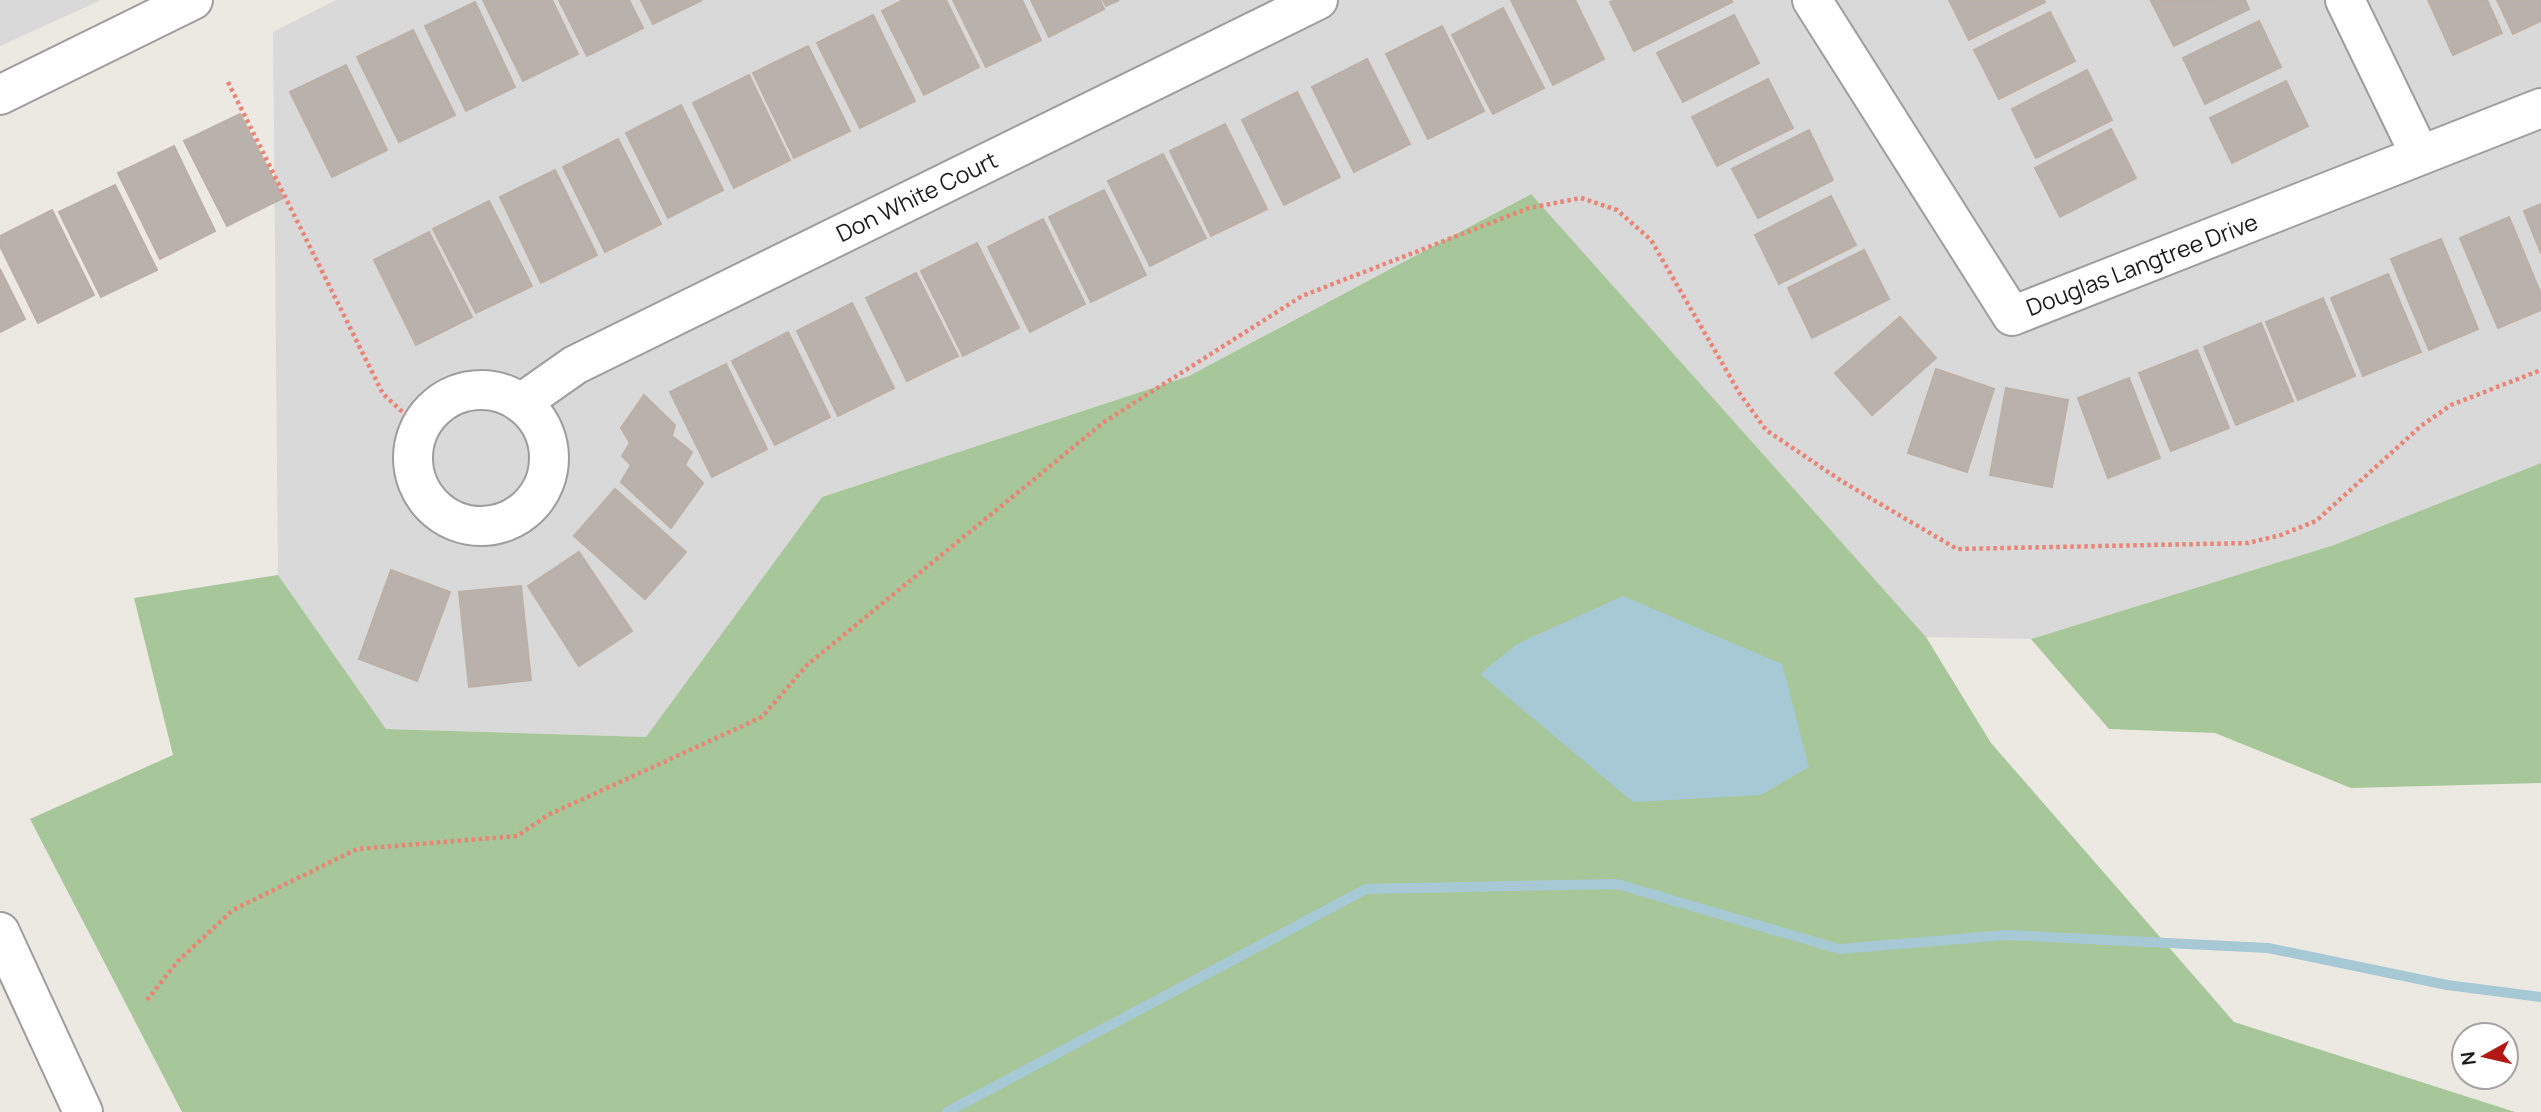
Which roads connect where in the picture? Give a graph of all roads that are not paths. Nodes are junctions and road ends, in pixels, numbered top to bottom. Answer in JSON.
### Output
{"nodes":[{"id":1,"x":193,"y":0,"type":"edge"},
{"id":2,"x":1318,"y":0,"type":"edge"},
{"id":3,"x":1812,"y":0,"type":"edge"},
{"id":4,"x":2345,"y":0,"type":"edge"},
{"id":5,"x":0,"y":95,"type":"edge"},
{"id":6,"x":2541,"y":108,"type":"edge"},
{"id":7,"x":2420,"y":155,"type":"junction"},
{"id":8,"x":522,"y":403,"type":"junction"},
{"id":9,"x":0,"y":932,"type":"edge"},
{"id":10,"x":83,"y":1112,"type":"edge"}],
"edges":[{"from":1,"to":5,"type":"street"},
{"from":2,"to":8,"type":"street","name":"Don White Court"},
{"from":3,"to":7,"type":"street","name":"Douglas Langtree Drive"},
{"from":4,"to":7,"type":"street"},
{"from":6,"to":7,"type":"street","name":"Douglas Langtree Drive"},
{"from":8,"to":8,"type":"street"},
{"from":9,"to":10,"type":"street"}]}
